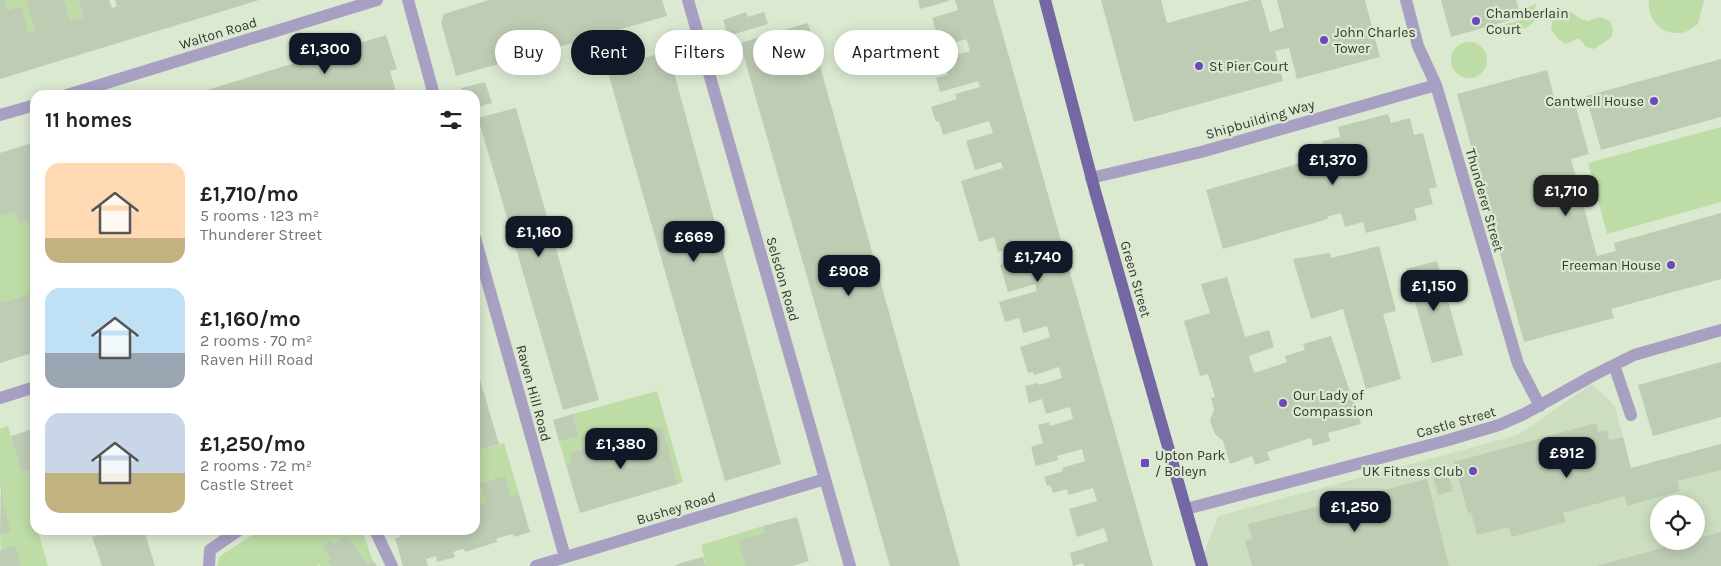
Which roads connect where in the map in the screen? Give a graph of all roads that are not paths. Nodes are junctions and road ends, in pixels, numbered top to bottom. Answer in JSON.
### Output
{"nodes":[{"id":1,"x":377,"y":0,"type":"edge"},
{"id":2,"x":408,"y":0,"type":"edge"},
{"id":3,"x":688,"y":0,"type":"edge"},
{"id":4,"x":1044,"y":0,"type":"edge"},
{"id":5,"x":1406,"y":0,"type":"edge"},
{"id":6,"x":1436,"y":85,"type":"junction"},
{"id":7,"x":83,"y":90,"type":"edge"},
{"id":8,"x":433,"y":90,"type":"edge"},
{"id":9,"x":30,"y":107,"type":"edge"},
{"id":10,"x":0,"y":116,"type":"edge"},
{"id":11,"x":1092,"y":178,"type":"junction"},
{"id":12,"x":480,"y":262,"type":"edge"},
{"id":13,"x":1721,"y":330,"type":"edge"},
{"id":14,"x":1614,"y":365,"type":"junction"},
{"id":15,"x":30,"y":389,"type":"edge"},
{"id":16,"x":0,"y":398,"type":"edge"},
{"id":17,"x":1540,"y":406,"type":"junction"},
{"id":18,"x":1631,"y":415,"type":"dead end"},
{"id":19,"x":825,"y":479,"type":"junction"},
{"id":20,"x":1186,"y":509,"type":"junction"},
{"id":21,"x":232,"y":535,"type":"edge"},
{"id":22,"x":377,"y":535,"type":"edge"},
{"id":23,"x":564,"y":557,"type":"junction"},
{"id":24,"x":208,"y":566,"type":"edge"},
{"id":25,"x":392,"y":566,"type":"edge"},
{"id":26,"x":536,"y":566,"type":"edge"},
{"id":27,"x":850,"y":566,"type":"edge"},
{"id":28,"x":1202,"y":566,"type":"edge"}],
"edges":[{"from":1,"to":7,"type":"street","name":"Walton Road"},
{"from":2,"to":8,"type":"street"},
{"from":3,"to":19,"type":"street","name":"Selsdon Road"},
{"from":4,"to":11,"type":"main road","name":"Green Street"},
{"from":5,"to":6,"type":"street","name":"Thunderer Street"},
{"from":6,"to":11,"type":"street","name":"Shipbuilding Way"},
{"from":6,"to":17,"type":"street","name":"Thunderer Street"},
{"from":9,"to":10,"type":"street"},
{"from":11,"to":20,"type":"main road","name":"Green Street"},
{"from":12,"to":23,"type":"street","name":"Raven Hill Road"},
{"from":13,"to":14,"type":"street","name":"Castle Street"},
{"from":14,"to":17,"type":"street","name":"Castle Street"},
{"from":14,"to":18,"type":"street"},
{"from":15,"to":16,"type":"street"},
{"from":17,"to":20,"type":"street","name":"Castle Street"},
{"from":19,"to":23,"type":"street","name":"Bushey Road"},
{"from":19,"to":27,"type":"street","name":"Selsdon Road"},
{"from":20,"to":28,"type":"main road","name":"Green Street"},
{"from":21,"to":24,"type":"street"},
{"from":22,"to":25,"type":"street"},
{"from":23,"to":26,"type":"street","name":"Bushey Road"}]}
